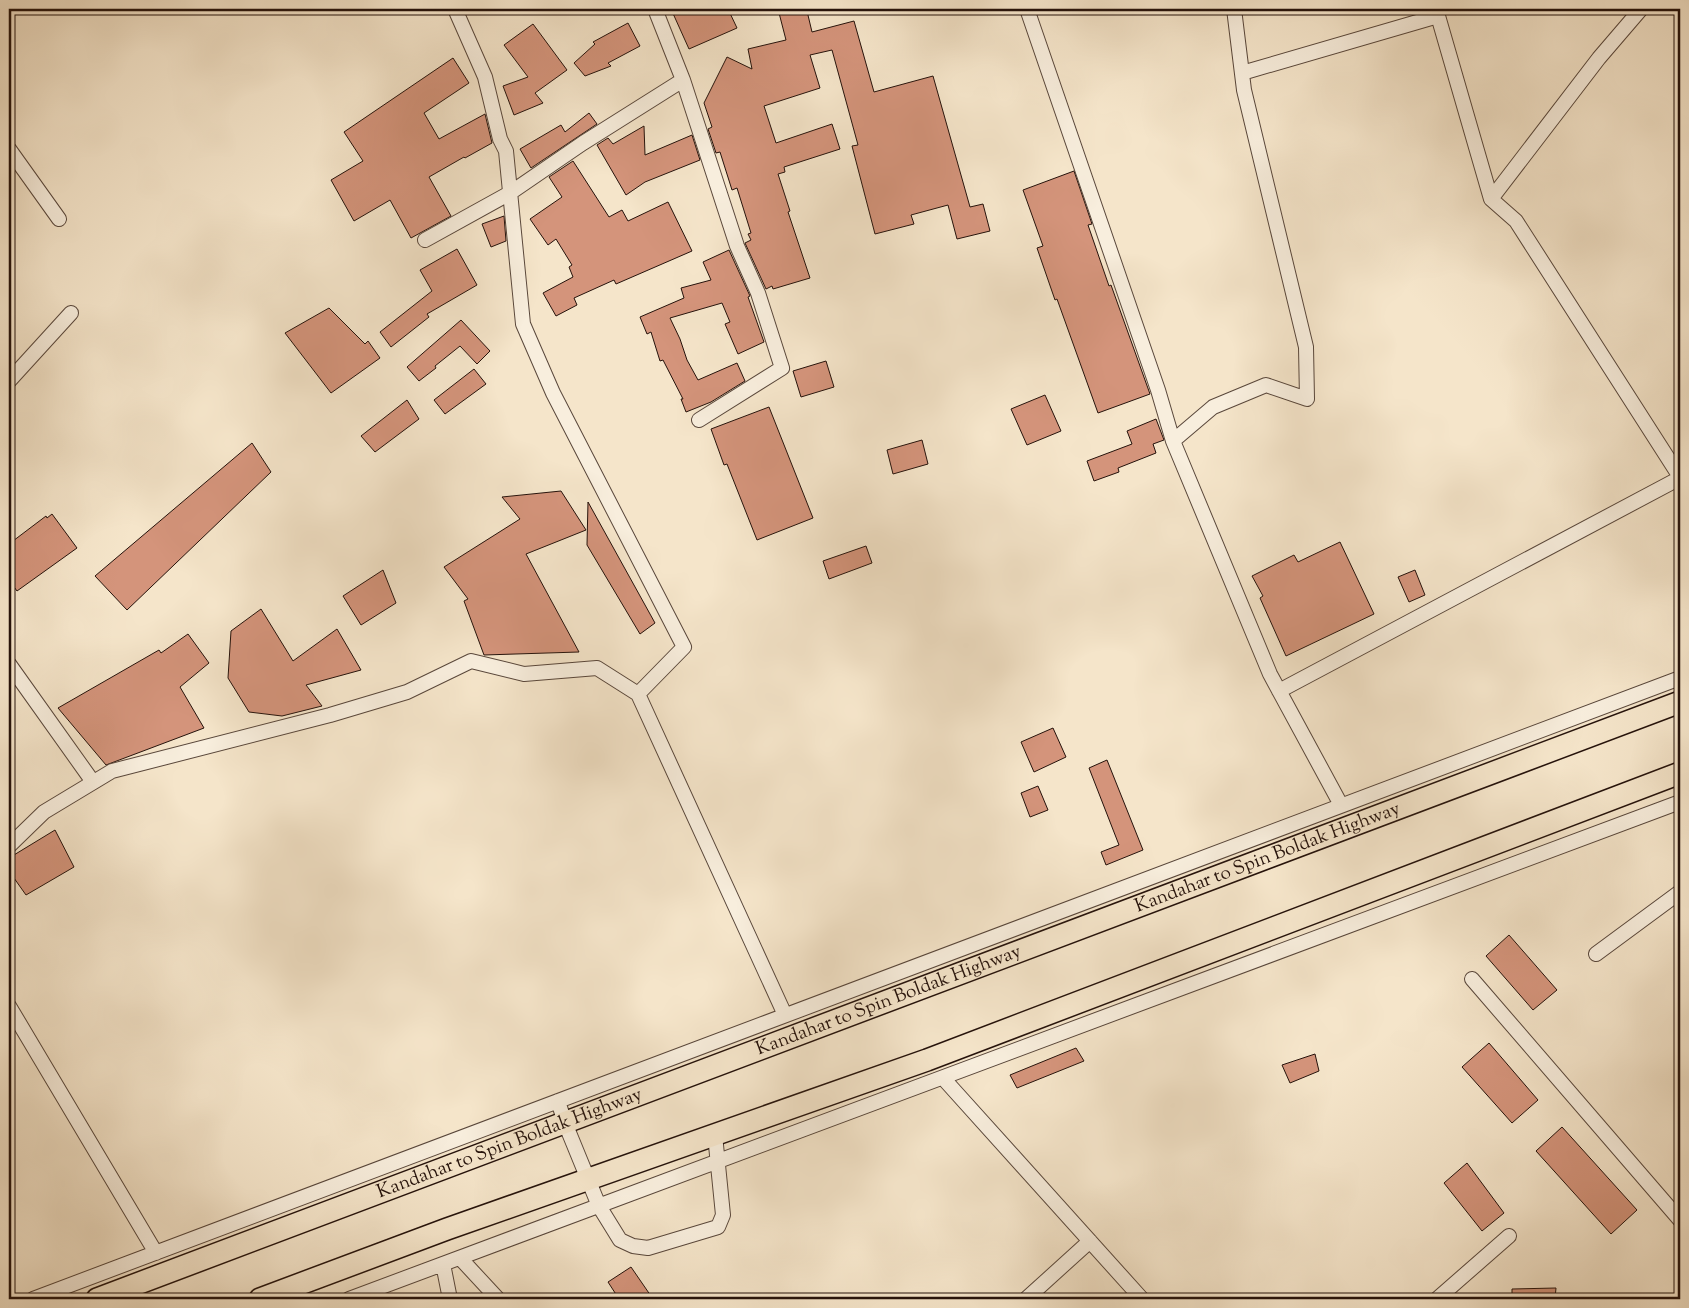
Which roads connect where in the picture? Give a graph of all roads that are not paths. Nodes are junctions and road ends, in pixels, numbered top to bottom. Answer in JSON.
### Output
{"nodes":[{"id":1,"x":456,"y":9,"type":"edge"},
{"id":2,"x":656,"y":9,"type":"edge"},
{"id":3,"x":1028,"y":9,"type":"edge"},
{"id":4,"x":1234,"y":9,"type":"edge"},
{"id":5,"x":1641,"y":9,"type":"edge"},
{"id":6,"x":1437,"y":12,"type":"edge"},
{"id":7,"x":1242,"y":73,"type":"junction"},
{"id":8,"x":683,"y":80,"type":"junction"},
{"id":9,"x":9,"y":149,"type":"edge"},
{"id":10,"x":510,"y":193,"type":"junction"},
{"id":11,"x":1491,"y":199,"type":"junction"},
{"id":12,"x":59,"y":219,"type":"dead end"},
{"id":13,"x":425,"y":240,"type":"dead end"},
{"id":14,"x":71,"y":313,"type":"dead end"},
{"id":15,"x":9,"y":381,"type":"edge"},
{"id":16,"x":700,"y":420,"type":"dead end"},
{"id":17,"x":1173,"y":441,"type":"junction"},
{"id":18,"x":1680,"y":478,"type":"edge"},
{"id":19,"x":9,"y":664,"type":"edge"},
{"id":20,"x":1680,"y":678,"type":"edge"},
{"id":21,"x":1279,"y":691,"type":"junction"},
{"id":22,"x":638,"y":694,"type":"junction"},
{"id":23,"x":1680,"y":702,"type":"edge"},
{"id":24,"x":1680,"y":773,"type":"edge"},
{"id":25,"x":93,"y":782,"type":"junction"},
{"id":26,"x":1680,"y":802,"type":"edge"},
{"id":27,"x":1341,"y":806,"type":"junction"},
{"id":28,"x":9,"y":846,"type":"edge"},
{"id":29,"x":1680,"y":892,"type":"edge"},
{"id":30,"x":1596,"y":954,"type":"dead end"},
{"id":31,"x":1472,"y":978,"type":"dead end"},
{"id":32,"x":9,"y":1006,"type":"edge"},
{"id":33,"x":786,"y":1015,"type":"junction"},
{"id":34,"x":943,"y":1078,"type":"junction"},
{"id":35,"x":558,"y":1101,"type":"junction"},
{"id":36,"x":565,"y":1123,"type":"junction"},
{"id":37,"x":714,"y":1135,"type":"junction"},
{"id":38,"x":718,"y":1162,"type":"junction"},
{"id":39,"x":588,"y":1180,"type":"junction"},
{"id":40,"x":599,"y":1206,"type":"junction"},
{"id":41,"x":1680,"y":1220,"type":"edge"},
{"id":42,"x":1508,"y":1236,"type":"dead end"},
{"id":43,"x":1090,"y":1241,"type":"junction"},
{"id":44,"x":156,"y":1253,"type":"junction"},
{"id":45,"x":460,"y":1258,"type":"junction"},
{"id":46,"x":443,"y":1264,"type":"junction"},
{"id":47,"x":33,"y":1299,"type":"edge"},
{"id":48,"x":97,"y":1299,"type":"edge"},
{"id":49,"x":260,"y":1299,"type":"edge"},
{"id":50,"x":349,"y":1299,"type":"edge"},
{"id":51,"x":450,"y":1299,"type":"edge"},
{"id":52,"x":498,"y":1299,"type":"edge"},
{"id":53,"x":1026,"y":1299,"type":"edge"},
{"id":54,"x":1142,"y":1299,"type":"edge"},
{"id":55,"x":1437,"y":1299,"type":"edge"}],
"edges":[{"from":1,"to":10,"type":"street"},
{"from":2,"to":8,"type":"street"},
{"from":3,"to":17,"type":"street"},
{"from":4,"to":7,"type":"street"},
{"from":5,"to":11,"type":"street"},
{"from":6,"to":7,"type":"street"},
{"from":6,"to":11,"type":"street"},
{"from":7,"to":17,"type":"street"},
{"from":8,"to":10,"type":"street"},
{"from":8,"to":16,"type":"street"},
{"from":9,"to":12,"type":"street"},
{"from":10,"to":13,"type":"street"},
{"from":10,"to":22,"type":"street"},
{"from":11,"to":18,"type":"street"},
{"from":14,"to":15,"type":"street"},
{"from":17,"to":21,"type":"street"},
{"from":18,"to":21,"type":"street"},
{"from":19,"to":25,"type":"street"},
{"from":20,"to":27,"type":"street"},
{"from":21,"to":27,"type":"street"},
{"from":22,"to":25,"type":"street"},
{"from":22,"to":33,"type":"street"},
{"from":23,"to":36,"type":"highway","name":"Kandahar to Spin Boldak Highway"},
{"from":24,"to":37,"type":"highway"},
{"from":25,"to":28,"type":"street"},
{"from":26,"to":34,"type":"street"},
{"from":27,"to":33,"type":"street"},
{"from":29,"to":30,"type":"street"},
{"from":31,"to":41,"type":"street"},
{"from":32,"to":44,"type":"street"},
{"from":33,"to":35,"type":"street"},
{"from":34,"to":38,"type":"street"},
{"from":34,"to":43,"type":"street"},
{"from":35,"to":36,"type":"street"},
{"from":35,"to":44,"type":"street"},
{"from":36,"to":39,"type":"street"},
{"from":36,"to":48,"type":"highway","name":"Kandahar to Spin Boldak Highway"},
{"from":37,"to":38,"type":"street"},
{"from":37,"to":39,"type":"highway"},
{"from":38,"to":40,"type":"street"},
{"from":38,"to":40,"type":"street"},
{"from":39,"to":40,"type":"street"},
{"from":39,"to":49,"type":"highway"},
{"from":40,"to":45,"type":"street"},
{"from":42,"to":55,"type":"street"},
{"from":43,"to":53,"type":"street"},
{"from":43,"to":54,"type":"street"},
{"from":44,"to":47,"type":"street"},
{"from":45,"to":46,"type":"street"},
{"from":45,"to":52,"type":"street"},
{"from":46,"to":50,"type":"street"},
{"from":46,"to":51,"type":"street"}]}
